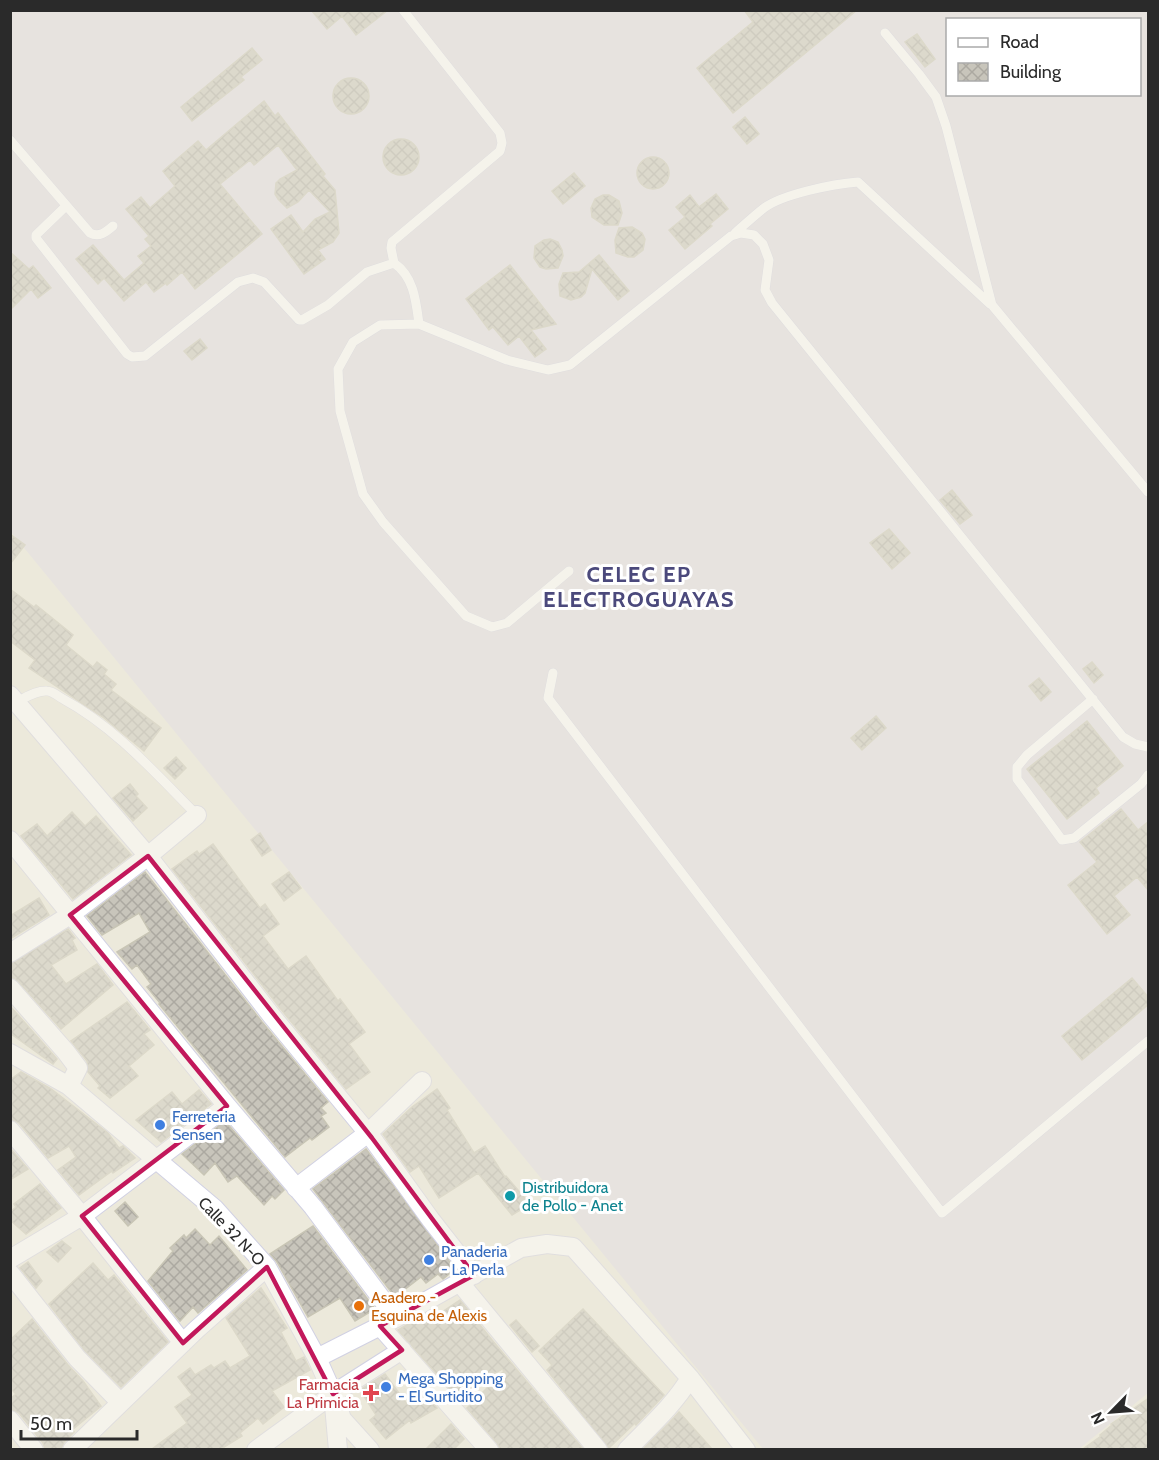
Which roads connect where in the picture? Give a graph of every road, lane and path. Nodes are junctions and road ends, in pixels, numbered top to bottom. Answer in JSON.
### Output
{"nodes":[{"id":1,"x":404,"y":10,"type":"edge"},
{"id":2,"x":885,"y":33,"type":"dead end"},
{"id":3,"x":10,"y":140,"type":"edge"},
{"id":4,"x":66,"y":206,"type":"junction"},
{"id":5,"x":113,"y":226,"type":"dead end"},
{"id":6,"x":730,"y":236,"type":"junction"},
{"id":7,"x":394,"y":263,"type":"junction"},
{"id":8,"x":992,"y":305,"type":"junction"},
{"id":9,"x":419,"y":324,"type":"junction"},
{"id":10,"x":1149,"y":492,"type":"edge"},
{"id":11,"x":569,"y":571,"type":"dead end"},
{"id":12,"x":553,"y":673,"type":"dead end"},
{"id":13,"x":13,"y":699,"type":"edge"},
{"id":14,"x":1093,"y":699,"type":"junction"},
{"id":15,"x":1149,"y":747,"type":"edge"},
{"id":16,"x":1149,"y":775,"type":"edge"},
{"id":17,"x":197,"y":815,"type":"joint"},
{"id":18,"x":10,"y":840,"type":"edge"},
{"id":19,"x":148,"y":856,"type":"junction"},
{"id":20,"x":70,"y":915,"type":"junction"},
{"id":21,"x":10,"y":953,"type":"edge"},
{"id":22,"x":10,"y":988,"type":"edge"},
{"id":23,"x":1149,"y":1041,"type":"edge"},
{"id":24,"x":10,"y":1053,"type":"edge"},
{"id":25,"x":422,"y":1081,"type":"dead end"},
{"id":26,"x":69,"y":1086,"type":"junction"},
{"id":27,"x":227,"y":1106,"type":"junction"},
{"id":28,"x":10,"y":1130,"type":"edge"},
{"id":29,"x":368,"y":1133,"type":"junction"},
{"id":30,"x":155,"y":1160,"type":"junction"},
{"id":31,"x":296,"y":1188,"type":"junction"},
{"id":32,"x":82,"y":1216,"type":"junction"},
{"id":33,"x":10,"y":1259,"type":"edge"},
{"id":34,"x":267,"y":1268,"type":"junction"},
{"id":35,"x":10,"y":1273,"type":"edge"},
{"id":36,"x":467,"y":1279,"type":"junction"},
{"id":37,"x":388,"y":1322,"type":"junction"},
{"id":38,"x":183,"y":1343,"type":"junction"},
{"id":39,"x":402,"y":1350,"type":"junction"},
{"id":40,"x":317,"y":1358,"type":"junction"},
{"id":41,"x":690,"y":1378,"type":"junction"},
{"id":42,"x":333,"y":1394,"type":"junction"},
{"id":43,"x":120,"y":1402,"type":"junction"},
{"id":44,"x":10,"y":1420,"type":"edge"},
{"id":45,"x":34,"y":1449,"type":"edge"},
{"id":46,"x":72,"y":1449,"type":"edge"},
{"id":47,"x":256,"y":1449,"type":"edge"},
{"id":48,"x":339,"y":1449,"type":"edge"},
{"id":49,"x":370,"y":1449,"type":"edge"},
{"id":50,"x":489,"y":1449,"type":"edge"},
{"id":51,"x":598,"y":1449,"type":"edge"},
{"id":52,"x":627,"y":1449,"type":"edge"},
{"id":53,"x":746,"y":1449,"type":"edge"}],
"edges":[{"from":1,"to":7,"type":"lane"},
{"from":2,"to":8,"type":"lane"},
{"from":3,"to":4,"type":"lane"},
{"from":4,"to":5,"type":"lane"},
{"from":4,"to":7,"type":"lane"},
{"from":6,"to":8,"type":"lane"},
{"from":6,"to":9,"type":"lane"},
{"from":6,"to":14,"type":"lane"},
{"from":7,"to":9,"type":"lane"},
{"from":8,"to":10,"type":"lane"},
{"from":9,"to":11,"type":"lane"},
{"from":12,"to":23,"type":"lane"},
{"from":13,"to":17,"type":"lane"},
{"from":13,"to":19,"type":"street"},
{"from":14,"to":15,"type":"lane"},
{"from":14,"to":16,"type":"lane"},
{"from":17,"to":19,"type":"street"},
{"from":18,"to":20,"type":"street"},
{"from":19,"to":20,"type":"street"},
{"from":19,"to":29,"type":"street"},
{"from":20,"to":21,"type":"street"},
{"from":20,"to":27,"type":"street"},
{"from":22,"to":26,"type":"street"},
{"from":24,"to":26,"type":"street","name":"Calle 32 N-O"},
{"from":25,"to":29,"type":"street"},
{"from":26,"to":30,"type":"street","name":"Calle 32 N-O"},
{"from":27,"to":30,"type":"street"},
{"from":27,"to":31,"type":"street"},
{"from":28,"to":32,"type":"street"},
{"from":29,"to":31,"type":"street"},
{"from":29,"to":36,"type":"street"},
{"from":30,"to":32,"type":"street"},
{"from":30,"to":34,"type":"street","name":"Calle 32 N-O"},
{"from":31,"to":37,"type":"street"},
{"from":32,"to":33,"type":"street"},
{"from":32,"to":38,"type":"street"},
{"from":34,"to":38,"type":"street"},
{"from":34,"to":40,"type":"street","name":"Calle 32 N-O"},
{"from":35,"to":43,"type":"street"},
{"from":36,"to":37,"type":"street"},
{"from":36,"to":41,"type":"street"},
{"from":36,"to":51,"type":"street"},
{"from":37,"to":39,"type":"street"},
{"from":37,"to":40,"type":"street"},
{"from":38,"to":43,"type":"street"},
{"from":39,"to":42,"type":"street"},
{"from":39,"to":50,"type":"street"},
{"from":40,"to":42,"type":"street","name":"Calle 32 N-O"},
{"from":41,"to":52,"type":"street"},
{"from":41,"to":53,"type":"street"},
{"from":42,"to":47,"type":"street"},
{"from":42,"to":48,"type":"street","name":"Calle 32 N-O"},
{"from":42,"to":49,"type":"street"},
{"from":43,"to":46,"type":"street"},
{"from":44,"to":45,"type":"street"}]}
